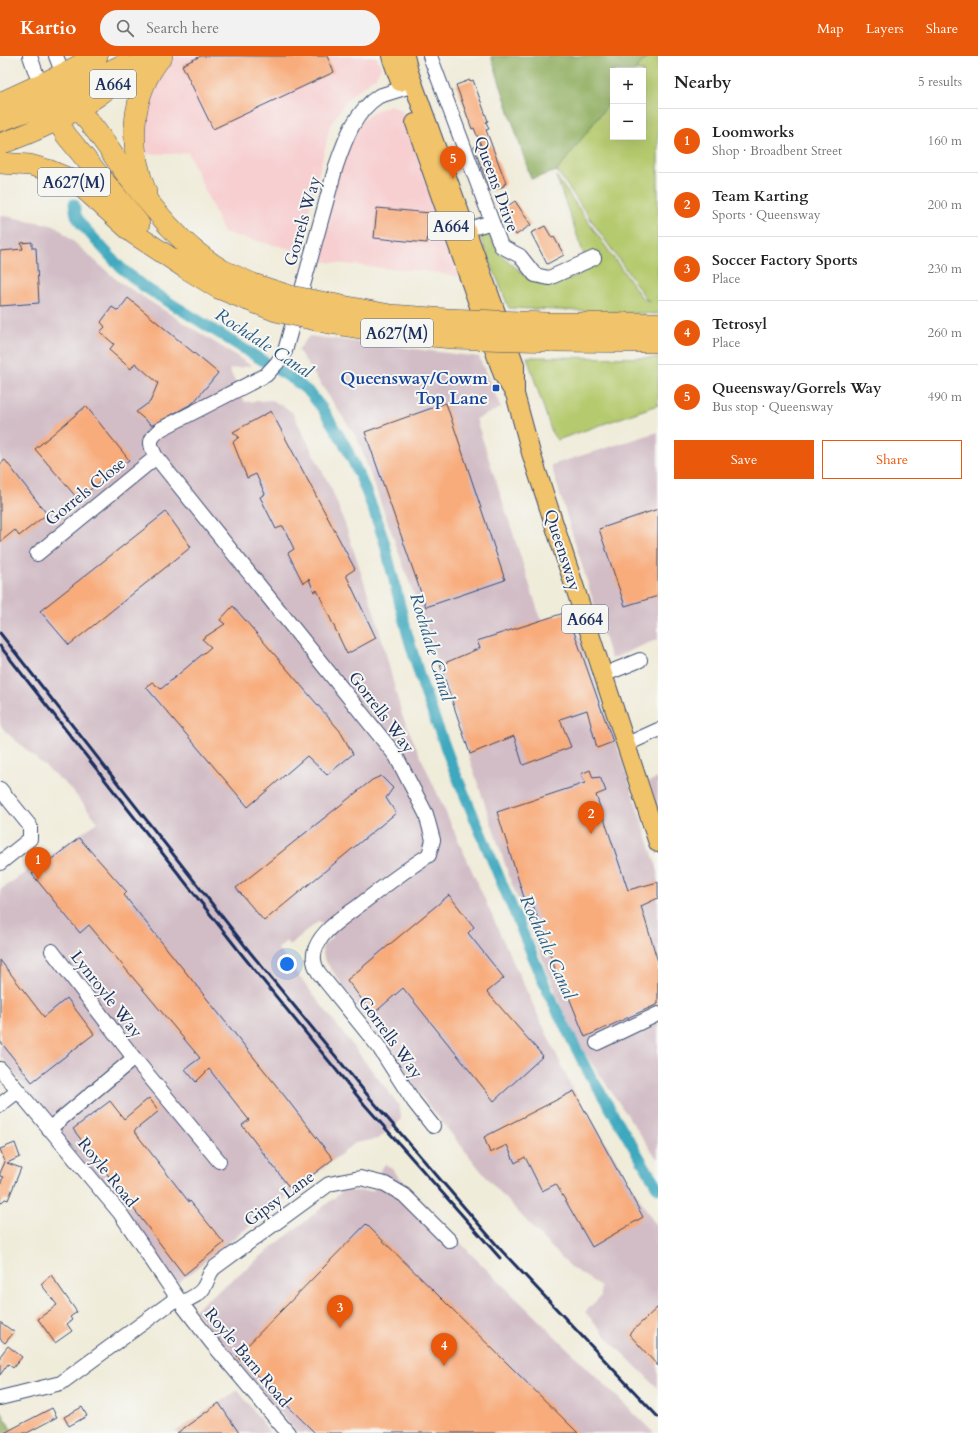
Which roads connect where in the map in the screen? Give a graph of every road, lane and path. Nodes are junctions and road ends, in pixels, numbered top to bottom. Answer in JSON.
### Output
{"nodes":[{"id":1,"x":30,"y":56,"type":"edge"},
{"id":2,"x":98,"y":56,"type":"edge"},
{"id":3,"x":147,"y":56,"type":"edge"},
{"id":4,"x":162,"y":56,"type":"edge"},
{"id":5,"x":392,"y":56,"type":"edge"},
{"id":6,"x":405,"y":56,"type":"edge"},
{"id":7,"x":430,"y":56,"type":"edge"},
{"id":8,"x":63,"y":73,"type":"edge"},
{"id":9,"x":40,"y":85,"type":"junction"},
{"id":10,"x":408,"y":87,"type":"junction"},
{"id":11,"x":0,"y":103,"type":"edge"},
{"id":12,"x":77,"y":110,"type":"junction"},
{"id":13,"x":53,"y":113,"type":"junction"},
{"id":14,"x":0,"y":121,"type":"edge"},
{"id":15,"x":0,"y":144,"type":"edge"},
{"id":16,"x":0,"y":163,"type":"edge"},
{"id":17,"x":152,"y":205,"type":"junction"},
{"id":18,"x":492,"y":222,"type":"junction"},
{"id":19,"x":460,"y":232,"type":"junction"},
{"id":20,"x":167,"y":256,"type":"junction"},
{"id":21,"x":594,"y":258,"type":"dead end"},
{"id":22,"x":250,"y":292,"type":"junction"},
{"id":23,"x":658,"y":323,"type":"edge"},
{"id":24,"x":549,"y":332,"type":"junction"},
{"id":25,"x":658,"y":342,"type":"edge"},
{"id":26,"x":246,"y":385,"type":"joint"},
{"id":27,"x":156,"y":457,"type":"junction"},
{"id":28,"x":37,"y":554,"type":"dead end"},
{"id":29,"x":640,"y":660,"type":"dead end"},
{"id":30,"x":603,"y":676,"type":"junction"},
{"id":31,"x":658,"y":730,"type":"edge"},
{"id":32,"x":625,"y":745,"type":"junction"},
{"id":33,"x":0,"y":789,"type":"edge"},
{"id":34,"x":658,"y":843,"type":"edge"},
{"id":35,"x":0,"y":863,"type":"edge"},
{"id":36,"x":52,"y":951,"type":"dead end"},
{"id":37,"x":658,"y":1014,"type":"edge"},
{"id":38,"x":598,"y":1042,"type":"dead end"},
{"id":39,"x":134,"y":1058,"type":"junction"},
{"id":40,"x":0,"y":1069,"type":"edge"},
{"id":41,"x":18,"y":1091,"type":"junction"},
{"id":42,"x":0,"y":1105,"type":"edge"},
{"id":43,"x":433,"y":1126,"type":"dead end"},
{"id":44,"x":49,"y":1129,"type":"junction"},
{"id":45,"x":219,"y":1161,"type":"dead end"},
{"id":46,"x":450,"y":1240,"type":"dead end"},
{"id":47,"x":179,"y":1301,"type":"junction"},
{"id":48,"x":0,"y":1398,"type":"edge"},
{"id":49,"x":288,"y":1433,"type":"edge"}],
"edges":[{"from":1,"to":9,"type":"street"},
{"from":2,"to":8,"type":"highway","number":"A664"},
{"from":3,"to":8,"type":"highway","number":"A664"},
{"from":3,"to":12,"type":"highway","number":"A664"},
{"from":4,"to":17,"type":"highway","number":"A627(M)"},
{"from":5,"to":10,"type":"main road","name":"Queensway","number":"A664"},
{"from":6,"to":10,"type":"main road","name":"Queensway","number":"A664"},
{"from":7,"to":18,"type":"street","name":"Queens Drive"},
{"from":8,"to":9,"type":"highway","number":"A664"},
{"from":8,"to":12,"type":"highway","number":"A664"},
{"from":9,"to":11,"type":"highway","number":"A664"},
{"from":9,"to":13,"type":"highway"},
{"from":10,"to":19,"type":"main road","name":"Queensway","number":"A664"},
{"from":10,"to":26,"type":"street","name":"Gorrels Way"},
{"from":12,"to":13,"type":"highway","number":"A664"},
{"from":12,"to":17,"type":"highway","number":"A627(M)"},
{"from":13,"to":14,"type":"highway"},
{"from":13,"to":15,"type":"highway","number":"A664"},
{"from":13,"to":20,"type":"highway","number":"A627(M)"},
{"from":16,"to":20,"type":"highway","number":"A627(M)"},
{"from":17,"to":22,"type":"highway","number":"A627(M)"},
{"from":18,"to":19,"type":"street"},
{"from":18,"to":21,"type":"street","name":"Queens Drive"},
{"from":19,"to":30,"type":"main road","name":"Queensway","number":"A664"},
{"from":20,"to":22,"type":"highway","number":"A627(M)"},
{"from":22,"to":24,"type":"highway","number":"A627(M)","bridge":true},
{"from":23,"to":24,"type":"highway","number":"A627(M)"},
{"from":24,"to":25,"type":"highway","number":"A627(M)"},
{"from":26,"to":27,"type":"street","name":"Gorrells Way"},
{"from":27,"to":28,"type":"street","name":"Gorrels Close"},
{"from":27,"to":43,"type":"street","name":"Gorrells Way"},
{"from":29,"to":30,"type":"street"},
{"from":30,"to":32,"type":"main road","name":"Queensway","number":"A664"},
{"from":31,"to":32,"type":"street"},
{"from":32,"to":34,"type":"main road","name":"Queensway","number":"A664"},
{"from":33,"to":35,"type":"street"},
{"from":36,"to":39,"type":"street","name":"Lynroyle Way"},
{"from":37,"to":38,"type":"street"},
{"from":39,"to":44,"type":"street","name":"Lynroyle Way"},
{"from":39,"to":45,"type":"street","name":"Lynroyle Way"},
{"from":40,"to":41,"type":"street","name":"Royle Road"},
{"from":41,"to":42,"type":"street"},
{"from":41,"to":44,"type":"street","name":"Royle Road"},
{"from":44,"to":47,"type":"street","name":"Royle Road"},
{"from":46,"to":47,"type":"street","name":"Gipsy Lane"},
{"from":47,"to":48,"type":"street","name":"Gipsy Lane"},
{"from":47,"to":49,"type":"street","name":"Royle Barn Road"}]}
